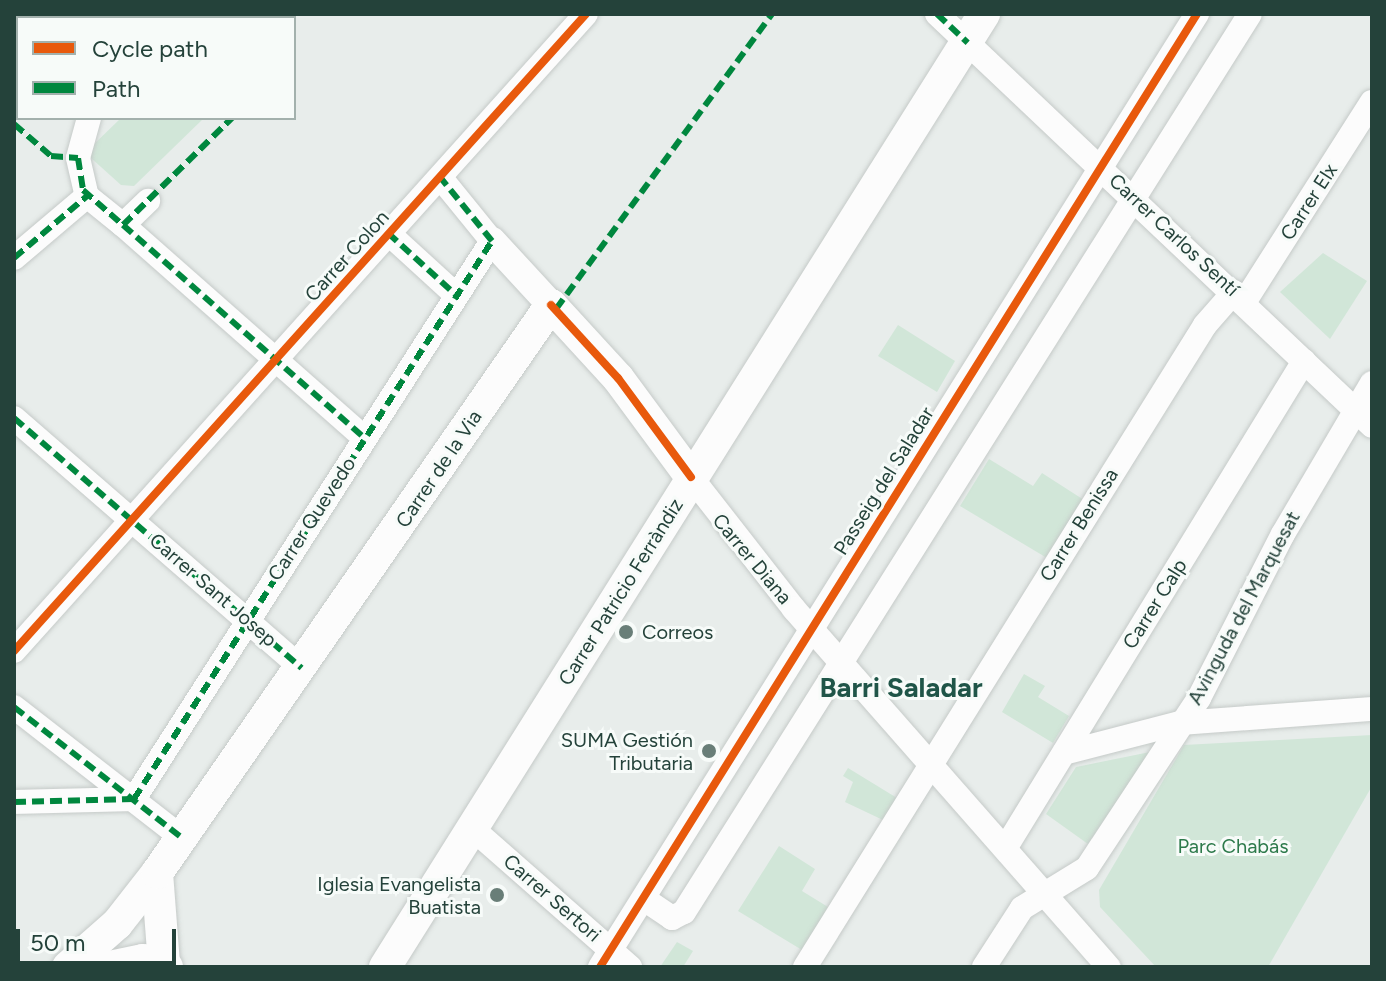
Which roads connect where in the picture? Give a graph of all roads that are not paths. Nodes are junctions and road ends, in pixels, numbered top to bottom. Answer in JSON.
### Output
{"nodes":[{"id":1,"x":586,"y":14,"type":"edge"},
{"id":2,"x":937,"y":14,"type":"edge"},
{"id":3,"x":984,"y":14,"type":"edge"},
{"id":4,"x":1197,"y":14,"type":"edge"},
{"id":5,"x":1250,"y":14,"type":"edge"},
{"id":6,"x":968,"y":43,"type":"junction"},
{"id":7,"x":1372,"y":102,"type":"edge"},
{"id":8,"x":88,"y":120,"type":"edge"},
{"id":9,"x":1101,"y":166,"type":"junction"},
{"id":10,"x":440,"y":177,"type":"junction"},
{"id":11,"x":87,"y":196,"type":"junction"},
{"id":12,"x":1134,"y":197,"type":"junction"},
{"id":13,"x":148,"y":201,"type":"dead end"},
{"id":14,"x":123,"y":225,"type":"junction"},
{"id":15,"x":388,"y":233,"type":"junction"},
{"id":16,"x":492,"y":241,"type":"junction"},
{"id":17,"x":14,"y":258,"type":"edge"},
{"id":18,"x":456,"y":295,"type":"junction"},
{"id":19,"x":1239,"y":297,"type":"junction"},
{"id":20,"x":551,"y":305,"type":"junction"},
{"id":21,"x":275,"y":360,"type":"junction"},
{"id":22,"x":1304,"y":361,"type":"junction"},
{"id":23,"x":1372,"y":383,"type":"edge"},
{"id":24,"x":14,"y":418,"type":"edge"},
{"id":25,"x":1363,"y":418,"type":"edge"},
{"id":26,"x":365,"y":438,"type":"junction"},
{"id":27,"x":691,"y":477,"type":"junction"},
{"id":28,"x":132,"y":519,"type":"junction"},
{"id":29,"x":246,"y":620,"type":"junction"},
{"id":30,"x":811,"y":627,"type":"junction"},
{"id":31,"x":14,"y":651,"type":"edge"},
{"id":32,"x":844,"y":663,"type":"junction"},
{"id":33,"x":302,"y":668,"type":"junction"},
{"id":34,"x":14,"y":707,"type":"edge"},
{"id":35,"x":1372,"y":709,"type":"edge"},
{"id":36,"x":1180,"y":723,"type":"junction"},
{"id":37,"x":1064,"y":753,"type":"junction"},
{"id":38,"x":932,"y":762,"type":"junction"},
{"id":39,"x":134,"y":799,"type":"junction"},
{"id":40,"x":14,"y":802,"type":"edge"},
{"id":41,"x":474,"y":830,"type":"junction"},
{"id":42,"x":182,"y":838,"type":"junction"},
{"id":43,"x":1006,"y":847,"type":"junction"},
{"id":44,"x":157,"y":873,"type":"junction"},
{"id":45,"x":1048,"y":892,"type":"junction"},
{"id":46,"x":644,"y":899,"type":"junction"},
{"id":47,"x":605,"y":958,"type":"edge"},
{"id":48,"x":165,"y":966,"type":"edge"},
{"id":49,"x":68,"y":967,"type":"edge"},
{"id":50,"x":110,"y":967,"type":"edge"},
{"id":51,"x":385,"y":967,"type":"edge"},
{"id":52,"x":630,"y":967,"type":"edge"},
{"id":53,"x":805,"y":967,"type":"edge"},
{"id":54,"x":984,"y":967,"type":"edge"},
{"id":55,"x":1109,"y":967,"type":"edge"}],
"edges":[{"from":1,"to":10,"type":"street","name":"Carrer Colon"},
{"from":2,"to":6,"type":"street","name":"Carrer Carlos Sentí"},
{"from":3,"to":6,"type":"main road","name":"Carrer Patricio Ferràndiz"},
{"from":4,"to":9,"type":"street","name":"Passeig del Saladar"},
{"from":5,"to":12,"type":"street"},
{"from":6,"to":9,"type":"street","name":"Carrer Carlos Sentí"},
{"from":6,"to":27,"type":"main road","name":"Carrer Patricio Ferràndiz"},
{"from":7,"to":19,"type":"street","name":"Carrer Elx"},
{"from":8,"to":11,"type":"street"},
{"from":9,"to":12,"type":"street","name":"Carrer Carlos Sentí"},
{"from":9,"to":30,"type":"street","name":"Passeig del Saladar"},
{"from":10,"to":15,"type":"street","name":"Carrer Colon"},
{"from":10,"to":16,"type":"street","name":"Carrer Diana"},
{"from":11,"to":14,"type":"street"},
{"from":11,"to":17,"type":"street"},
{"from":12,"to":19,"type":"street","name":"Carrer Carlos Sentí"},
{"from":12,"to":32,"type":"street"},
{"from":13,"to":14,"type":"street"},
{"from":14,"to":21,"type":"street"},
{"from":15,"to":18,"type":"street"},
{"from":15,"to":21,"type":"street","name":"Carrer Colon"},
{"from":16,"to":18,"type":"street","name":"Carrer Quevedo"},
{"from":16,"to":20,"type":"street","name":"Carrer Diana"},
{"from":18,"to":26,"type":"street","name":"Carrer Quevedo"},
{"from":19,"to":22,"type":"street","name":"Carrer Carlos Sentí"},
{"from":19,"to":38,"type":"street","name":"Carrer Benissa"},
{"from":20,"to":27,"type":"main road","name":"Carrer Diana"},
{"from":20,"to":33,"type":"main road","name":"Carrer de la Via"},
{"from":21,"to":26,"type":"street"},
{"from":21,"to":28,"type":"street","name":"Carrer Colon"},
{"from":22,"to":25,"type":"street","name":"Carrer Carlos Sentí"},
{"from":22,"to":37,"type":"street","name":"Carrer Calp"},
{"from":23,"to":25,"type":"street","name":"Avinguda del Marquesat"},
{"from":24,"to":28,"type":"street","name":"Carrer Sant Josep"},
{"from":25,"to":36,"type":"street","name":"Avinguda del Marquesat"},
{"from":26,"to":29,"type":"street","name":"Carrer Quevedo"},
{"from":27,"to":30,"type":"street","name":"Carrer Diana"},
{"from":27,"to":41,"type":"main road","name":"Carrer Patricio Ferràndiz"},
{"from":28,"to":29,"type":"street","name":"Carrer Sant Josep"},
{"from":28,"to":31,"type":"street","name":"Carrer Colon"},
{"from":29,"to":33,"type":"street","name":"Carrer Sant Josep"},
{"from":29,"to":39,"type":"street","name":"Carrer Quevedo"},
{"from":30,"to":32,"type":"street","name":"Carrer Diana"},
{"from":30,"to":46,"type":"street","name":"Passeig del Saladar"},
{"from":32,"to":38,"type":"street","name":"Carrer Diana"},
{"from":32,"to":46,"type":"street"},
{"from":33,"to":42,"type":"main road"},
{"from":34,"to":39,"type":"street"},
{"from":35,"to":36,"type":"street"},
{"from":36,"to":37,"type":"street"},
{"from":36,"to":45,"type":"street","name":"Avinguda del Marquesat"},
{"from":37,"to":43,"type":"street","name":"Carrer Calp"},
{"from":38,"to":43,"type":"street","name":"Carrer Diana"},
{"from":38,"to":53,"type":"street","name":"Carrer Benissa"},
{"from":39,"to":40,"type":"street"},
{"from":39,"to":42,"type":"street"},
{"from":41,"to":47,"type":"street","name":"Carrer Sertori"},
{"from":41,"to":51,"type":"main road","name":"Carrer Patricio Ferràndiz"},
{"from":42,"to":44,"type":"main road"},
{"from":43,"to":45,"type":"street","name":"Carrer Diana"},
{"from":44,"to":48,"type":"main road"},
{"from":44,"to":49,"type":"main road"},
{"from":45,"to":54,"type":"street","name":"Avinguda del Marquesat"},
{"from":45,"to":55,"type":"street","name":"Carrer Diana"},
{"from":46,"to":47,"type":"street","name":"Passeig del Saladar"},
{"from":47,"to":52,"type":"street","name":"Carrer Sertori"},
{"from":48,"to":50,"type":"main road"}]}
